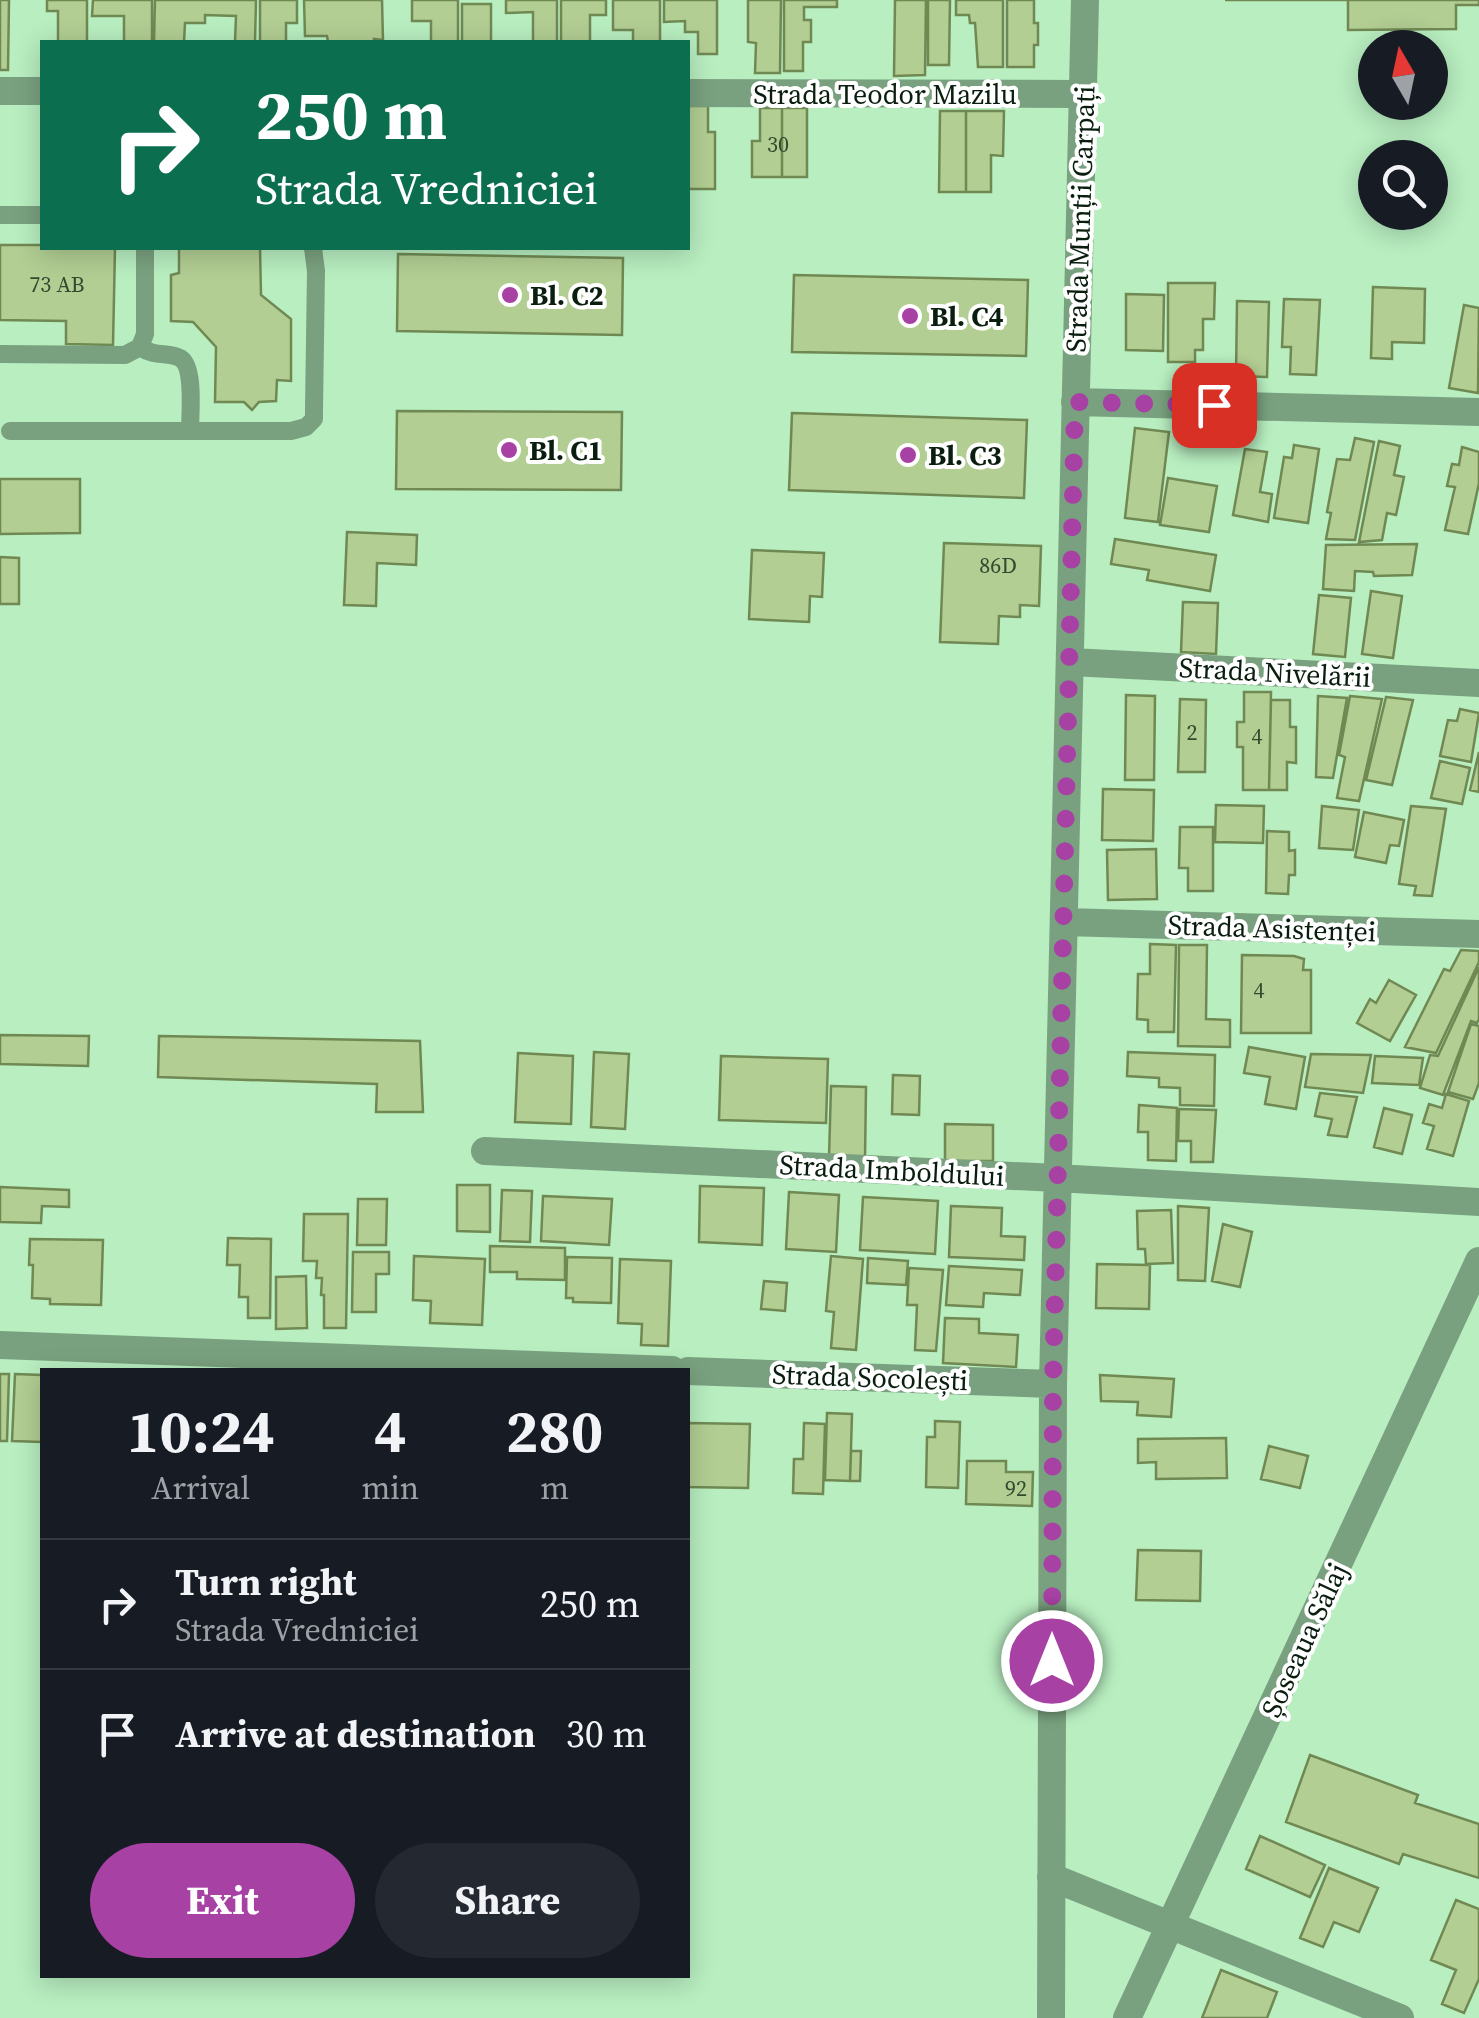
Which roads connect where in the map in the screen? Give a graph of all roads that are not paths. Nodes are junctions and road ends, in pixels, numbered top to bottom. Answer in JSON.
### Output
{"nodes":[{"id":1,"x":1085,"y":0,"type":"edge"},
{"id":2,"x":0,"y":91,"type":"edge"},
{"id":3,"x":40,"y":92,"type":"edge"},
{"id":4,"x":690,"y":93,"type":"edge"},
{"id":5,"x":1083,"y":94,"type":"junction"},
{"id":6,"x":0,"y":215,"type":"edge"},
{"id":7,"x":40,"y":215,"type":"edge"},
{"id":8,"x":145,"y":250,"type":"edge"},
{"id":9,"x":312,"y":250,"type":"edge"},
{"id":10,"x":140,"y":347,"type":"junction"},
{"id":11,"x":0,"y":354,"type":"edge"},
{"id":12,"x":1075,"y":402,"type":"junction"},
{"id":13,"x":1479,"y":412,"type":"edge"},
{"id":14,"x":10,"y":431,"type":"dead end"},
{"id":15,"x":190,"y":431,"type":"junction"},
{"id":16,"x":1071,"y":662,"type":"junction"},
{"id":17,"x":1479,"y":683,"type":"edge"},
{"id":18,"x":1065,"y":922,"type":"junction"},
{"id":19,"x":1479,"y":934,"type":"edge"},
{"id":20,"x":486,"y":1151,"type":"dead end"},
{"id":21,"x":1057,"y":1178,"type":"junction"},
{"id":22,"x":1479,"y":1202,"type":"edge"},
{"id":23,"x":1479,"y":1261,"type":"edge"},
{"id":24,"x":0,"y":1346,"type":"edge"},
{"id":25,"x":616,"y":1368,"type":"edge"},
{"id":26,"x":690,"y":1370,"type":"edge"},
{"id":27,"x":1053,"y":1384,"type":"junction"},
{"id":28,"x":1051,"y":1877,"type":"junction"},
{"id":29,"x":1172,"y":1924,"type":"junction"},
{"id":30,"x":1051,"y":2018,"type":"edge"},
{"id":31,"x":1128,"y":2018,"type":"edge"},
{"id":32,"x":1400,"y":2018,"type":"edge"}],
"edges":[{"from":1,"to":5,"type":"street","name":"Strada Munții Carpați"},
{"from":2,"to":3,"type":"street"},
{"from":4,"to":5,"type":"street","name":"Strada Teodor Mazilu"},
{"from":5,"to":12,"type":"street","name":"Strada Munții Carpați"},
{"from":6,"to":7,"type":"lane"},
{"from":8,"to":10,"type":"lane"},
{"from":9,"to":15,"type":"lane"},
{"from":10,"to":11,"type":"lane"},
{"from":10,"to":15,"type":"lane"},
{"from":12,"to":13,"type":"street"},
{"from":12,"to":16,"type":"street","name":"Strada Munții Carpați"},
{"from":14,"to":15,"type":"lane"},
{"from":16,"to":17,"type":"street","name":"Strada Nivelării"},
{"from":16,"to":18,"type":"street","name":"Strada Munții Carpați"},
{"from":18,"to":19,"type":"street","name":"Strada Asistenței"},
{"from":18,"to":21,"type":"street","name":"Strada Munții Carpați"},
{"from":20,"to":21,"type":"street","name":"Strada Imboldului"},
{"from":21,"to":22,"type":"street","name":"Strada Imboldului"},
{"from":21,"to":27,"type":"street","name":"Strada Munții Carpați"},
{"from":23,"to":29,"type":"street","name":"Șoseaua Sălaj"},
{"from":24,"to":25,"type":"street"},
{"from":26,"to":27,"type":"street","name":"Strada Socolești"},
{"from":27,"to":28,"type":"street","name":"Strada Munții Carpați"},
{"from":28,"to":29,"type":"street"},
{"from":28,"to":30,"type":"street","name":"Strada Munții Carpați"},
{"from":29,"to":31,"type":"street","name":"Șoseaua Sălaj"},
{"from":29,"to":32,"type":"street"}]}
